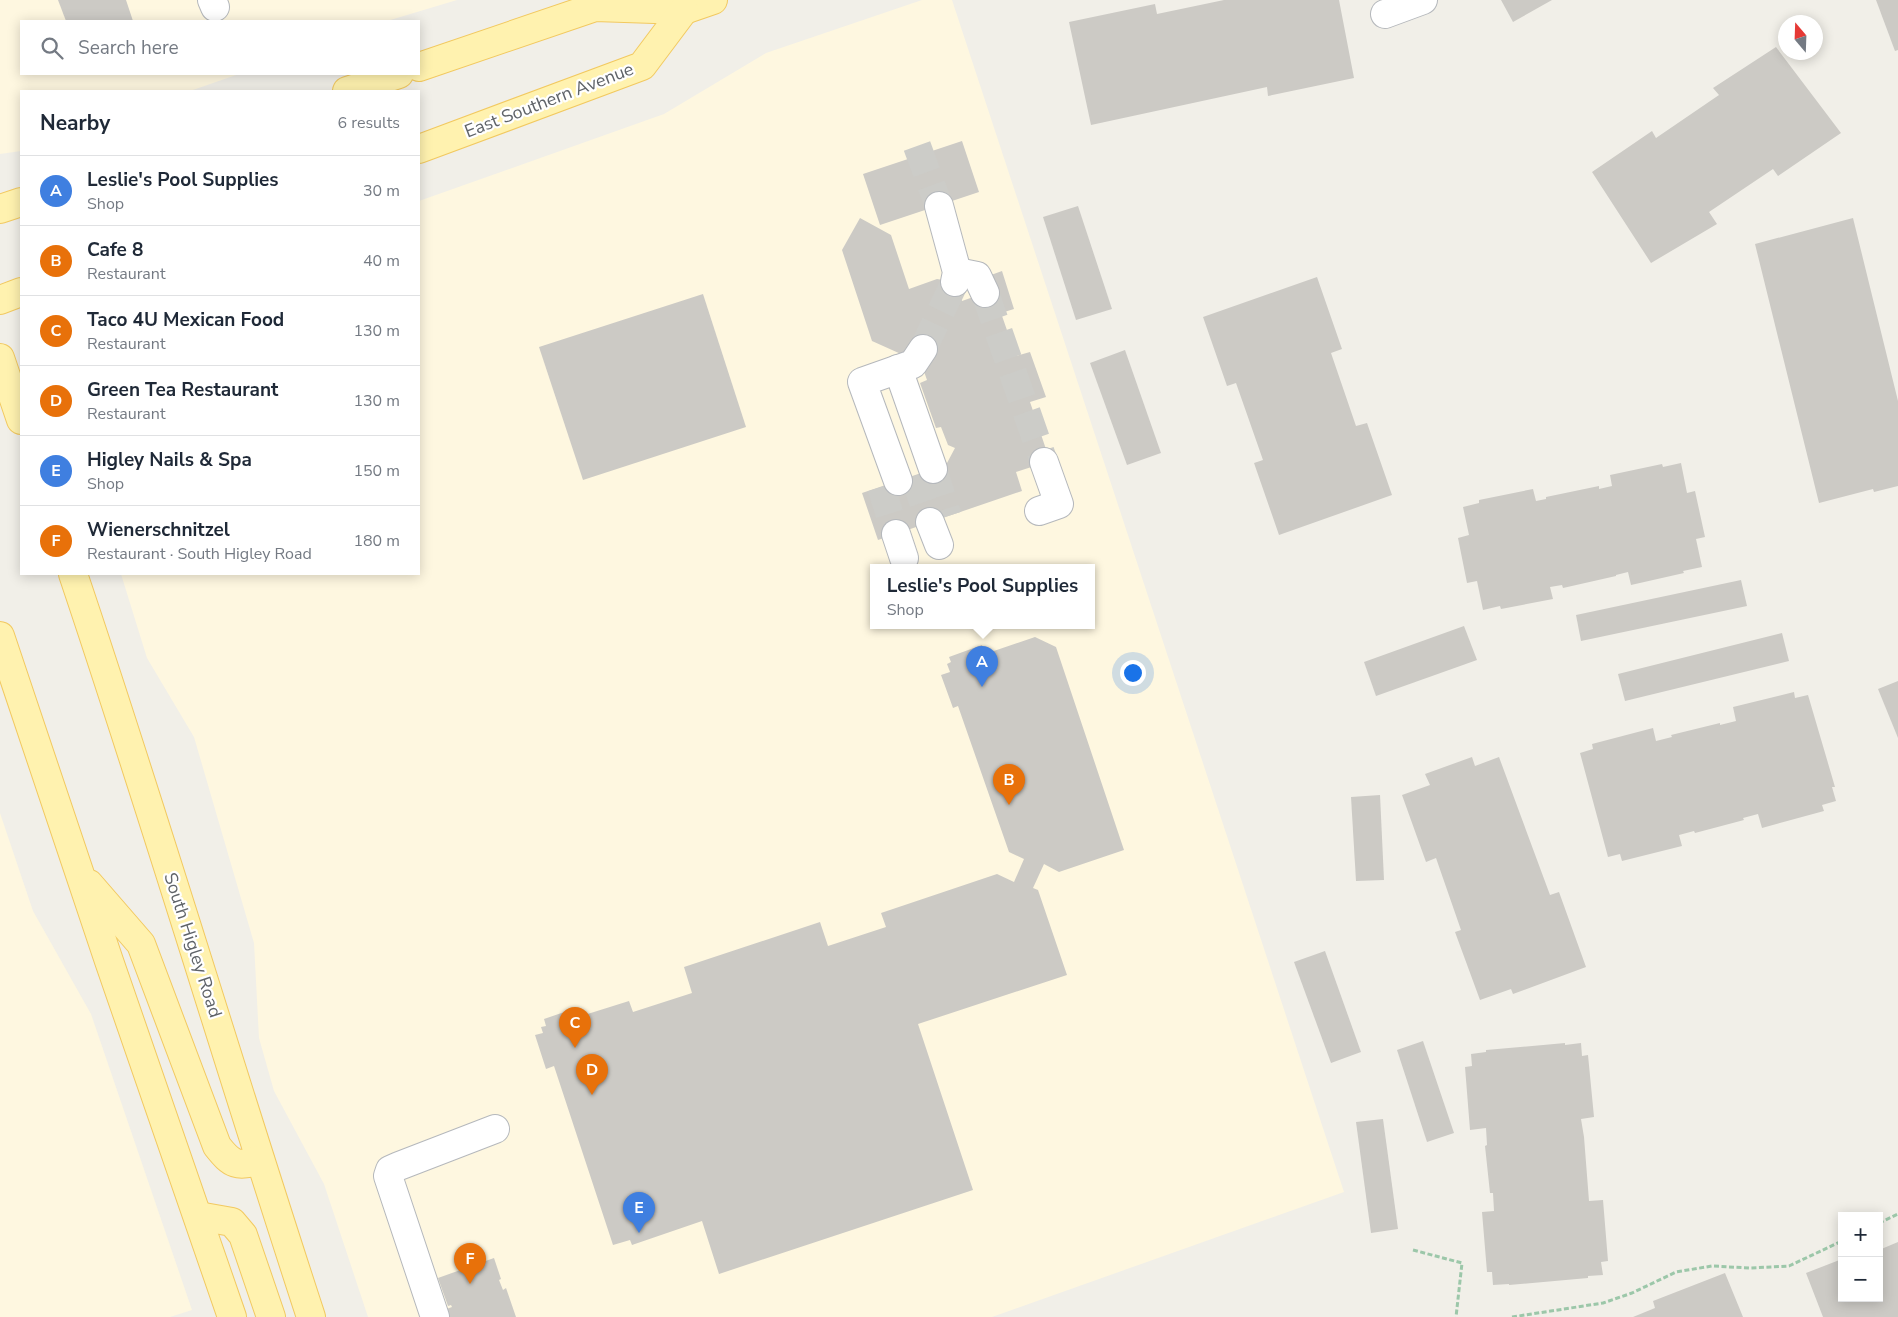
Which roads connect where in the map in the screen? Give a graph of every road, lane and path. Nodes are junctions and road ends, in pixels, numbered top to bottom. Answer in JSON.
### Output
{"nodes":[{"id":1,"x":713,"y":0,"type":"edge"},
{"id":2,"x":1423,"y":0,"type":"edge"},
{"id":3,"x":684,"y":10,"type":"junction"},
{"id":4,"x":1385,"y":14,"type":"dead end"},
{"id":5,"x":420,"y":67,"type":"edge"},
{"id":6,"x":396,"y":75,"type":"edge"},
{"id":7,"x":351,"y":90,"type":"edge"},
{"id":8,"x":420,"y":150,"type":"edge"},
{"id":9,"x":20,"y":202,"type":"edge"},
{"id":10,"x":939,"y":206,"type":"tunnel mouth"},
{"id":11,"x":0,"y":209,"type":"edge"},
{"id":12,"x":20,"y":292,"type":"edge"},
{"id":13,"x":985,"y":293,"type":"tunnel mouth"},
{"id":14,"x":0,"y":300,"type":"edge"},
{"id":15,"x":923,"y":349,"type":"tunnel mouth"},
{"id":16,"x":0,"y":358,"type":"edge"},
{"id":17,"x":888,"y":373,"type":"junction"},
{"id":18,"x":848,"y":387,"type":"dead end"},
{"id":19,"x":20,"y":417,"type":"edge"},
{"id":20,"x":1044,"y":462,"type":"tunnel mouth"},
{"id":21,"x":906,"y":478,"type":"junction"},
{"id":22,"x":1039,"y":511,"type":"dead end"},
{"id":23,"x":73,"y":575,"type":"edge"},
{"id":24,"x":0,"y":636,"type":"edge"},
{"id":25,"x":80,"y":873,"type":"junction"},
{"id":26,"x":495,"y":1129,"type":"dead end"},
{"id":27,"x":260,"y":1160,"type":"junction"},
{"id":28,"x":1898,"y":1214,"type":"edge"},
{"id":29,"x":198,"y":1216,"type":"junction"},
{"id":30,"x":1883,"y":1221,"type":"edge"},
{"id":31,"x":1838,"y":1243,"type":"edge"},
{"id":32,"x":1413,"y":1250,"type":"dead end"},
{"id":33,"x":232,"y":1317,"type":"edge"},
{"id":34,"x":271,"y":1317,"type":"edge"},
{"id":35,"x":311,"y":1317,"type":"edge"},
{"id":36,"x":435,"y":1317,"type":"edge"},
{"id":37,"x":1456,"y":1317,"type":"edge"},
{"id":38,"x":1512,"y":1317,"type":"edge"}],
"edges":[{"from":1,"to":3,"type":"main road"},
{"from":2,"to":4,"type":"lane"},
{"from":3,"to":5,"type":"main road"},
{"from":3,"to":8,"type":"main road","name":"East Southern Avenue"},
{"from":6,"to":7,"type":"main road"},
{"from":9,"to":11,"type":"main road"},
{"from":10,"to":13,"type":"lane"},
{"from":12,"to":14,"type":"main road"},
{"from":15,"to":17,"type":"lane"},
{"from":16,"to":19,"type":"main road"},
{"from":17,"to":21,"type":"lane"},
{"from":17,"to":21,"type":"lane"},
{"from":18,"to":21,"type":"lane"},
{"from":20,"to":22,"type":"lane"},
{"from":23,"to":27,"type":"main road","name":"South Higley Road"},
{"from":24,"to":25,"type":"main road"},
{"from":25,"to":27,"type":"main road"},
{"from":25,"to":29,"type":"main road"},
{"from":26,"to":36,"type":"lane"},
{"from":27,"to":35,"type":"main road","name":"South Higley Road"},
{"from":28,"to":30,"type":"path"},
{"from":29,"to":33,"type":"main road"},
{"from":29,"to":34,"type":"main road"},
{"from":31,"to":38,"type":"path"},
{"from":32,"to":37,"type":"path"}]}
